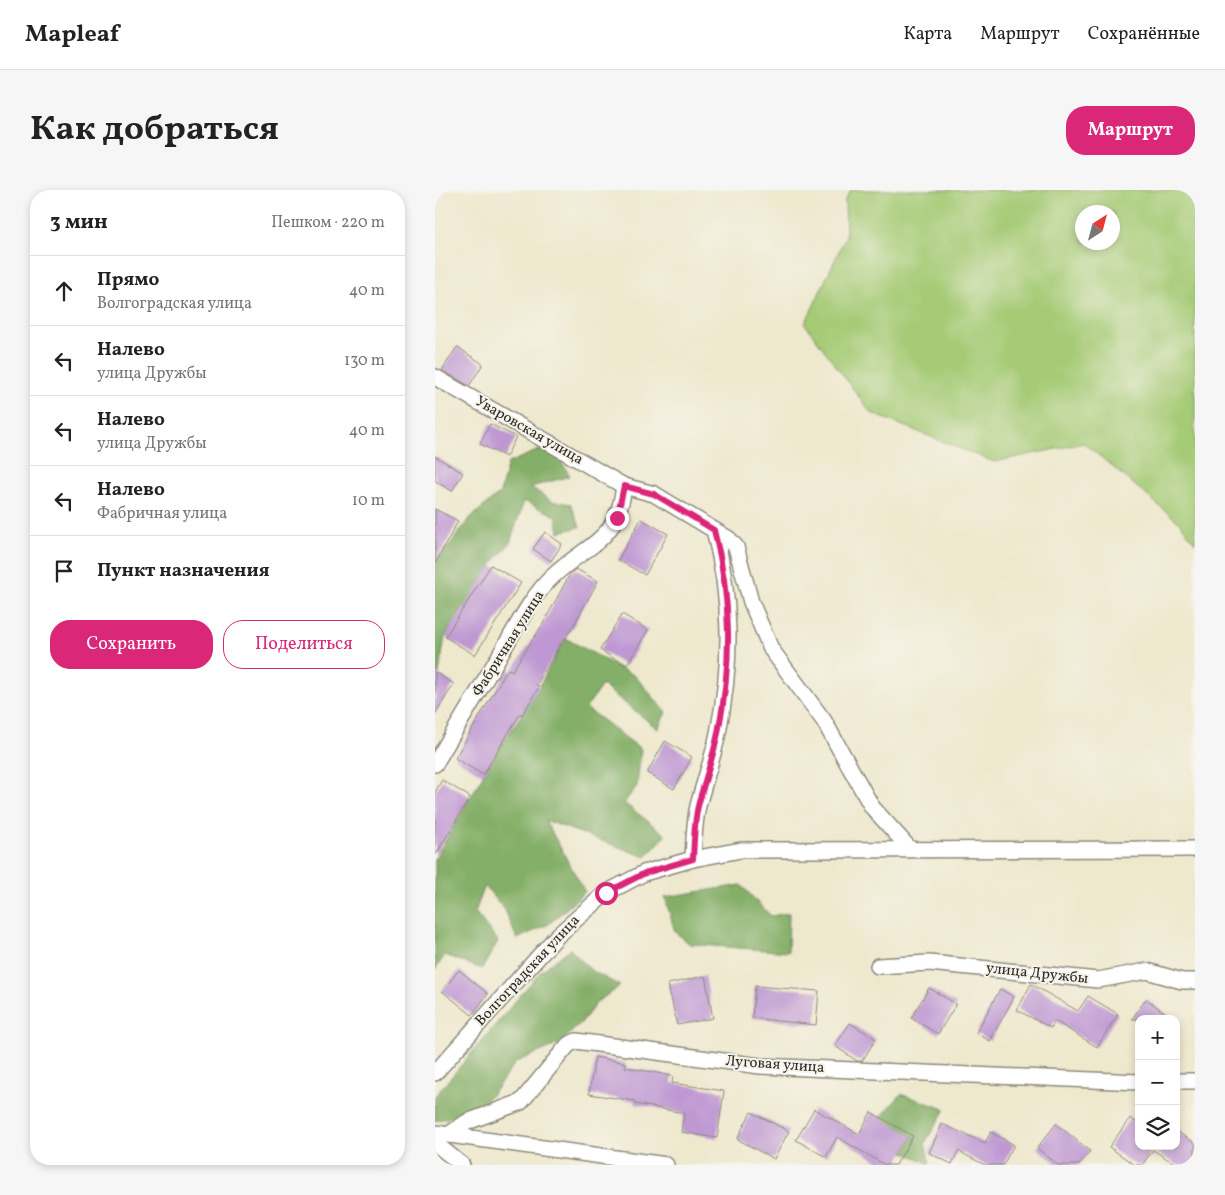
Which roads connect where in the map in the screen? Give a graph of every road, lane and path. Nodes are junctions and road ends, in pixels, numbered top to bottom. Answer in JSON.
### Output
{"nodes":[{"id":1,"x":435,"y":377,"type":"edge"},
{"id":2,"x":624,"y":486,"type":"junction"},
{"id":3,"x":714,"y":530,"type":"junction"},
{"id":4,"x":435,"y":764,"type":"edge"},
{"id":5,"x":910,"y":849,"type":"junction"},
{"id":6,"x":1195,"y":849,"type":"edge"},
{"id":7,"x":693,"y":859,"type":"junction"},
{"id":8,"x":878,"y":966,"type":"dead end"},
{"id":9,"x":1195,"y":981,"type":"edge"},
{"id":10,"x":435,"y":1073,"type":"edge"},
{"id":11,"x":1195,"y":1081,"type":"edge"},
{"id":12,"x":1135,"y":1082,"type":"edge"},
{"id":13,"x":1180,"y":1082,"type":"edge"},
{"id":14,"x":442,"y":1134,"type":"edge"},
{"id":15,"x":435,"y":1143,"type":"edge"},
{"id":16,"x":462,"y":1165,"type":"edge"},
{"id":17,"x":666,"y":1165,"type":"edge"}],
"edges":[{"from":1,"to":2,"type":"street","name":"Уваровская улица"},
{"from":2,"to":3,"type":"street"},
{"from":2,"to":4,"type":"street","name":"Фабричная улица"},
{"from":3,"to":5,"type":"street"},
{"from":3,"to":7,"type":"street"},
{"from":5,"to":6,"type":"street","name":"Волгоградская улица"},
{"from":5,"to":7,"type":"street","name":"Волгоградская улица"},
{"from":7,"to":10,"type":"street","name":"Волгоградская улица"},
{"from":8,"to":9,"type":"street","name":"улица Дружбы"},
{"from":11,"to":13,"type":"street"},
{"from":12,"to":14,"type":"street","name":"Луговая улица"},
{"from":14,"to":17,"type":"street","name":"Луговая улица"},
{"from":15,"to":16,"type":"street"}]}
